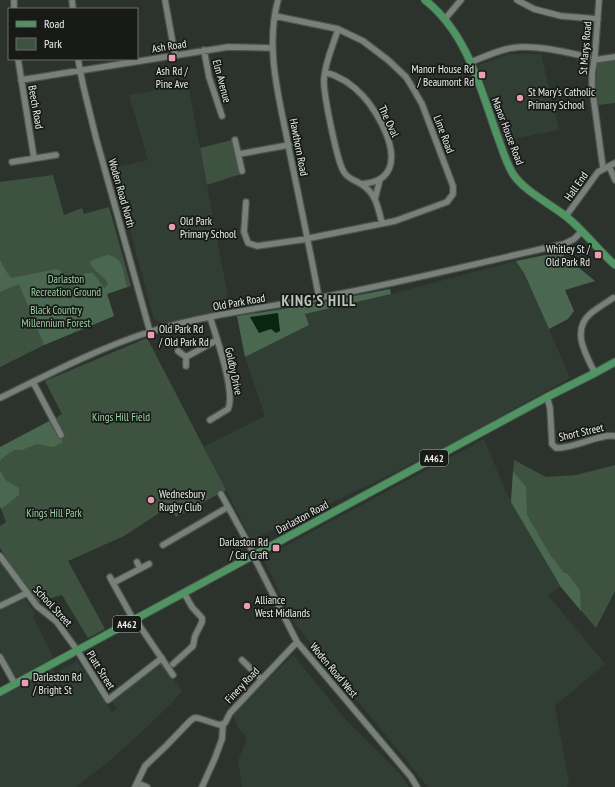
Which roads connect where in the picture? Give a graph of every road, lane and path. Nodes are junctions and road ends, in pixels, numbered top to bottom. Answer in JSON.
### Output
{"nodes":[{"id":1,"x":165,"y":0,"type":"edge"},
{"id":2,"x":278,"y":0,"type":"edge"},
{"id":3,"x":425,"y":0,"type":"edge"},
{"id":4,"x":461,"y":0,"type":"edge"},
{"id":5,"x":517,"y":0,"type":"edge"},
{"id":6,"x":599,"y":0,"type":"edge"},
{"id":7,"x":275,"y":16,"type":"junction"},
{"id":8,"x":598,"y":19,"type":"junction"},
{"id":9,"x":445,"y":20,"type":"junction"},
{"id":10,"x":338,"y":30,"type":"junction"},
{"id":11,"x":273,"y":48,"type":"junction"},
{"id":12,"x":204,"y":50,"type":"junction"},
{"id":13,"x":175,"y":55,"type":"junction"},
{"id":14,"x":588,"y":56,"type":"dead end"},
{"id":15,"x":615,"y":57,"type":"edge"},
{"id":16,"x":18,"y":60,"type":"edge"},
{"id":17,"x":78,"y":60,"type":"edge"},
{"id":18,"x":594,"y":60,"type":"junction"},
{"id":19,"x":471,"y":62,"type":"junction"},
{"id":20,"x":80,"y":71,"type":"junction"},
{"id":21,"x":325,"y":72,"type":"junction"},
{"id":22,"x":21,"y":80,"type":"junction"},
{"id":23,"x":222,"y":116,"type":"dead end"},
{"id":24,"x":235,"y":140,"type":"dead end"},
{"id":25,"x":289,"y":145,"type":"junction"},
{"id":26,"x":239,"y":154,"type":"junction"},
{"id":27,"x":56,"y":155,"type":"dead end"},
{"id":28,"x":34,"y":158,"type":"junction"},
{"id":29,"x":12,"y":162,"type":"dead end"},
{"id":30,"x":615,"y":163,"type":"edge"},
{"id":31,"x":606,"y":167,"type":"junction"},
{"id":32,"x":242,"y":171,"type":"dead end"},
{"id":33,"x":380,"y":179,"type":"junction"},
{"id":34,"x":615,"y":180,"type":"edge"},
{"id":35,"x":361,"y":184,"type":"junction"},
{"id":36,"x":375,"y":199,"type":"junction"},
{"id":37,"x":246,"y":202,"type":"dead end"},
{"id":38,"x":566,"y":216,"type":"junction"},
{"id":39,"x":382,"y":223,"type":"junction"},
{"id":40,"x":582,"y":231,"type":"junction"},
{"id":41,"x":307,"y":238,"type":"junction"},
{"id":42,"x":615,"y":265,"type":"edge"},
{"id":43,"x":319,"y":298,"type":"junction"},
{"id":44,"x":614,"y":298,"type":"dead end"},
{"id":45,"x":210,"y":317,"type":"junction"},
{"id":46,"x":150,"y":332,"type":"junction"},
{"id":47,"x":217,"y":340,"type":"junction"},
{"id":48,"x":178,"y":351,"type":"dead end"},
{"id":49,"x":186,"y":357,"type":"junction"},
{"id":50,"x":615,"y":362,"type":"edge"},
{"id":51,"x":186,"y":366,"type":"dead end"},
{"id":52,"x":595,"y":373,"type":"junction"},
{"id":53,"x":33,"y":382,"type":"junction"},
{"id":54,"x":547,"y":397,"type":"junction"},
{"id":55,"x":0,"y":398,"type":"edge"},
{"id":56,"x":210,"y":420,"type":"dead end"},
{"id":57,"x":62,"y":435,"type":"dead end"},
{"id":58,"x":615,"y":436,"type":"edge"},
{"id":59,"x":221,"y":494,"type":"dead end"},
{"id":60,"x":228,"y":507,"type":"junction"},
{"id":61,"x":163,"y":545,"type":"dead end"},
{"id":62,"x":254,"y":555,"type":"junction"},
{"id":63,"x":0,"y":556,"type":"edge"},
{"id":64,"x":137,"y":562,"type":"dead end"},
{"id":65,"x":149,"y":564,"type":"dead end"},
{"id":66,"x":140,"y":569,"type":"junction"},
{"id":67,"x":27,"y":593,"type":"junction"},
{"id":68,"x":184,"y":593,"type":"junction"},
{"id":69,"x":0,"y":606,"type":"edge"},
{"id":70,"x":135,"y":619,"type":"junction"},
{"id":71,"x":297,"y":642,"type":"junction"},
{"id":72,"x":77,"y":650,"type":"junction"},
{"id":73,"x":0,"y":657,"type":"edge"},
{"id":74,"x":162,"y":658,"type":"junction"},
{"id":75,"x":242,"y":660,"type":"dead end"},
{"id":76,"x":173,"y":664,"type":"dead end"},
{"id":77,"x":173,"y":674,"type":"dead end"},
{"id":78,"x":261,"y":679,"type":"junction"},
{"id":79,"x":15,"y":684,"type":"junction"},
{"id":80,"x":0,"y":692,"type":"edge"},
{"id":81,"x":223,"y":724,"type":"junction"},
{"id":82,"x":136,"y":785,"type":"edge"},
{"id":83,"x":147,"y":787,"type":"edge"},
{"id":84,"x":202,"y":787,"type":"edge"},
{"id":85,"x":417,"y":787,"type":"edge"}],
"edges":[{"from":1,"to":13,"type":"street"},
{"from":2,"to":7,"type":"street","name":"Hawthorn Road"},
{"from":3,"to":9,"type":"main road","name":"Manor House Road"},
{"from":4,"to":9,"type":"street"},
{"from":5,"to":8,"type":"street"},
{"from":6,"to":8,"type":"street","name":"St Marys Road"},
{"from":7,"to":10,"type":"street","name":"Lime Road"},
{"from":7,"to":11,"type":"street","name":"Hawthorn Road"},
{"from":8,"to":18,"type":"street","name":"St Marys Road"},
{"from":9,"to":19,"type":"main road","name":"Manor House Road"},
{"from":10,"to":21,"type":"street"},
{"from":10,"to":39,"type":"street","name":"Lime Road"},
{"from":11,"to":12,"type":"street","name":"Ash Road"},
{"from":11,"to":25,"type":"street","name":"Hawthorn Road"},
{"from":12,"to":13,"type":"street","name":"Ash Road"},
{"from":12,"to":23,"type":"street","name":"Elm Avenue"},
{"from":13,"to":20,"type":"street","name":"Ash Road"},
{"from":14,"to":19,"type":"street"},
{"from":15,"to":18,"type":"street"},
{"from":16,"to":22,"type":"street","name":"Beech Road"},
{"from":17,"to":20,"type":"street","name":"Woden Road North"},
{"from":18,"to":31,"type":"street","name":"St Marys Road"},
{"from":19,"to":38,"type":"main road","name":"Manor House Road"},
{"from":20,"to":22,"type":"street","name":"Ash Road"},
{"from":20,"to":46,"type":"street","name":"Woden Road North"},
{"from":21,"to":33,"type":"street","name":"The Oval"},
{"from":21,"to":35,"type":"street"},
{"from":22,"to":28,"type":"street","name":"Beech Road"},
{"from":24,"to":26,"type":"street"},
{"from":25,"to":26,"type":"street"},
{"from":25,"to":41,"type":"street","name":"Hawthorn Road"},
{"from":26,"to":32,"type":"street"},
{"from":27,"to":28,"type":"street"},
{"from":28,"to":29,"type":"street"},
{"from":30,"to":31,"type":"street"},
{"from":31,"to":34,"type":"street","name":"St Marys Road"},
{"from":31,"to":38,"type":"street","name":"Hall End"},
{"from":33,"to":35,"type":"street"},
{"from":33,"to":36,"type":"street","name":"The Oval"},
{"from":35,"to":36,"type":"street"},
{"from":36,"to":39,"type":"street"},
{"from":37,"to":41,"type":"street","name":"Lime Road"},
{"from":38,"to":40,"type":"main road","name":"Manor House Road"},
{"from":39,"to":41,"type":"street","name":"Lime Road"},
{"from":40,"to":42,"type":"main road","name":"Manor House Road"},
{"from":40,"to":43,"type":"street","name":"Old Park Road"},
{"from":41,"to":43,"type":"street","name":"Hawthorn Road"},
{"from":43,"to":45,"type":"street","name":"Old Park Road"},
{"from":44,"to":52,"type":"street"},
{"from":45,"to":46,"type":"street","name":"Old Park Road"},
{"from":45,"to":47,"type":"street","name":"Goldby Drive"},
{"from":46,"to":53,"type":"street","name":"Old Park Road"},
{"from":47,"to":49,"type":"street"},
{"from":47,"to":56,"type":"street","name":"Goldby Drive"},
{"from":48,"to":49,"type":"street"},
{"from":49,"to":51,"type":"street"},
{"from":50,"to":52,"type":"main road","name":"Darlaston Road","number":"A462"},
{"from":52,"to":54,"type":"main road","name":"Darlaston Road","number":"A462"},
{"from":53,"to":55,"type":"street","name":"Old Park Road"},
{"from":53,"to":57,"type":"street"},
{"from":54,"to":58,"type":"street","name":"Short Street"},
{"from":54,"to":62,"type":"main road","name":"Darlaston Road","number":"A462"},
{"from":59,"to":60,"type":"street","name":"Woden Road West"},
{"from":60,"to":61,"type":"street"},
{"from":60,"to":62,"type":"street","name":"Woden Road West"},
{"from":62,"to":68,"type":"main road","name":"Darlaston Road","number":"A462"},
{"from":62,"to":71,"type":"street","name":"Woden Road West"},
{"from":63,"to":67,"type":"street","name":"School Street"},
{"from":64,"to":66,"type":"street"},
{"from":65,"to":66,"type":"street"},
{"from":66,"to":70,"type":"street"},
{"from":67,"to":69,"type":"street"},
{"from":67,"to":72,"type":"street","name":"School Street"},
{"from":68,"to":70,"type":"main road","name":"Darlaston Road","number":"A462"},
{"from":68,"to":76,"type":"street"},
{"from":70,"to":72,"type":"main road","name":"Darlaston Road","number":"A462"},
{"from":70,"to":74,"type":"street"},
{"from":71,"to":78,"type":"street","name":"Finery Road"},
{"from":71,"to":85,"type":"street","name":"Woden Road West"},
{"from":72,"to":74,"type":"street","name":"Platt Street"},
{"from":72,"to":79,"type":"main road","name":"Darlaston Road","number":"A462"},
{"from":73,"to":79,"type":"street"},
{"from":74,"to":77,"type":"street"},
{"from":75,"to":78,"type":"street"},
{"from":78,"to":81,"type":"street","name":"Finery Road"},
{"from":79,"to":80,"type":"main road","name":"Darlaston Road","number":"A462"},
{"from":81,"to":82,"type":"street"},
{"from":81,"to":84,"type":"street"},
{"from":82,"to":83,"type":"street"}]}
